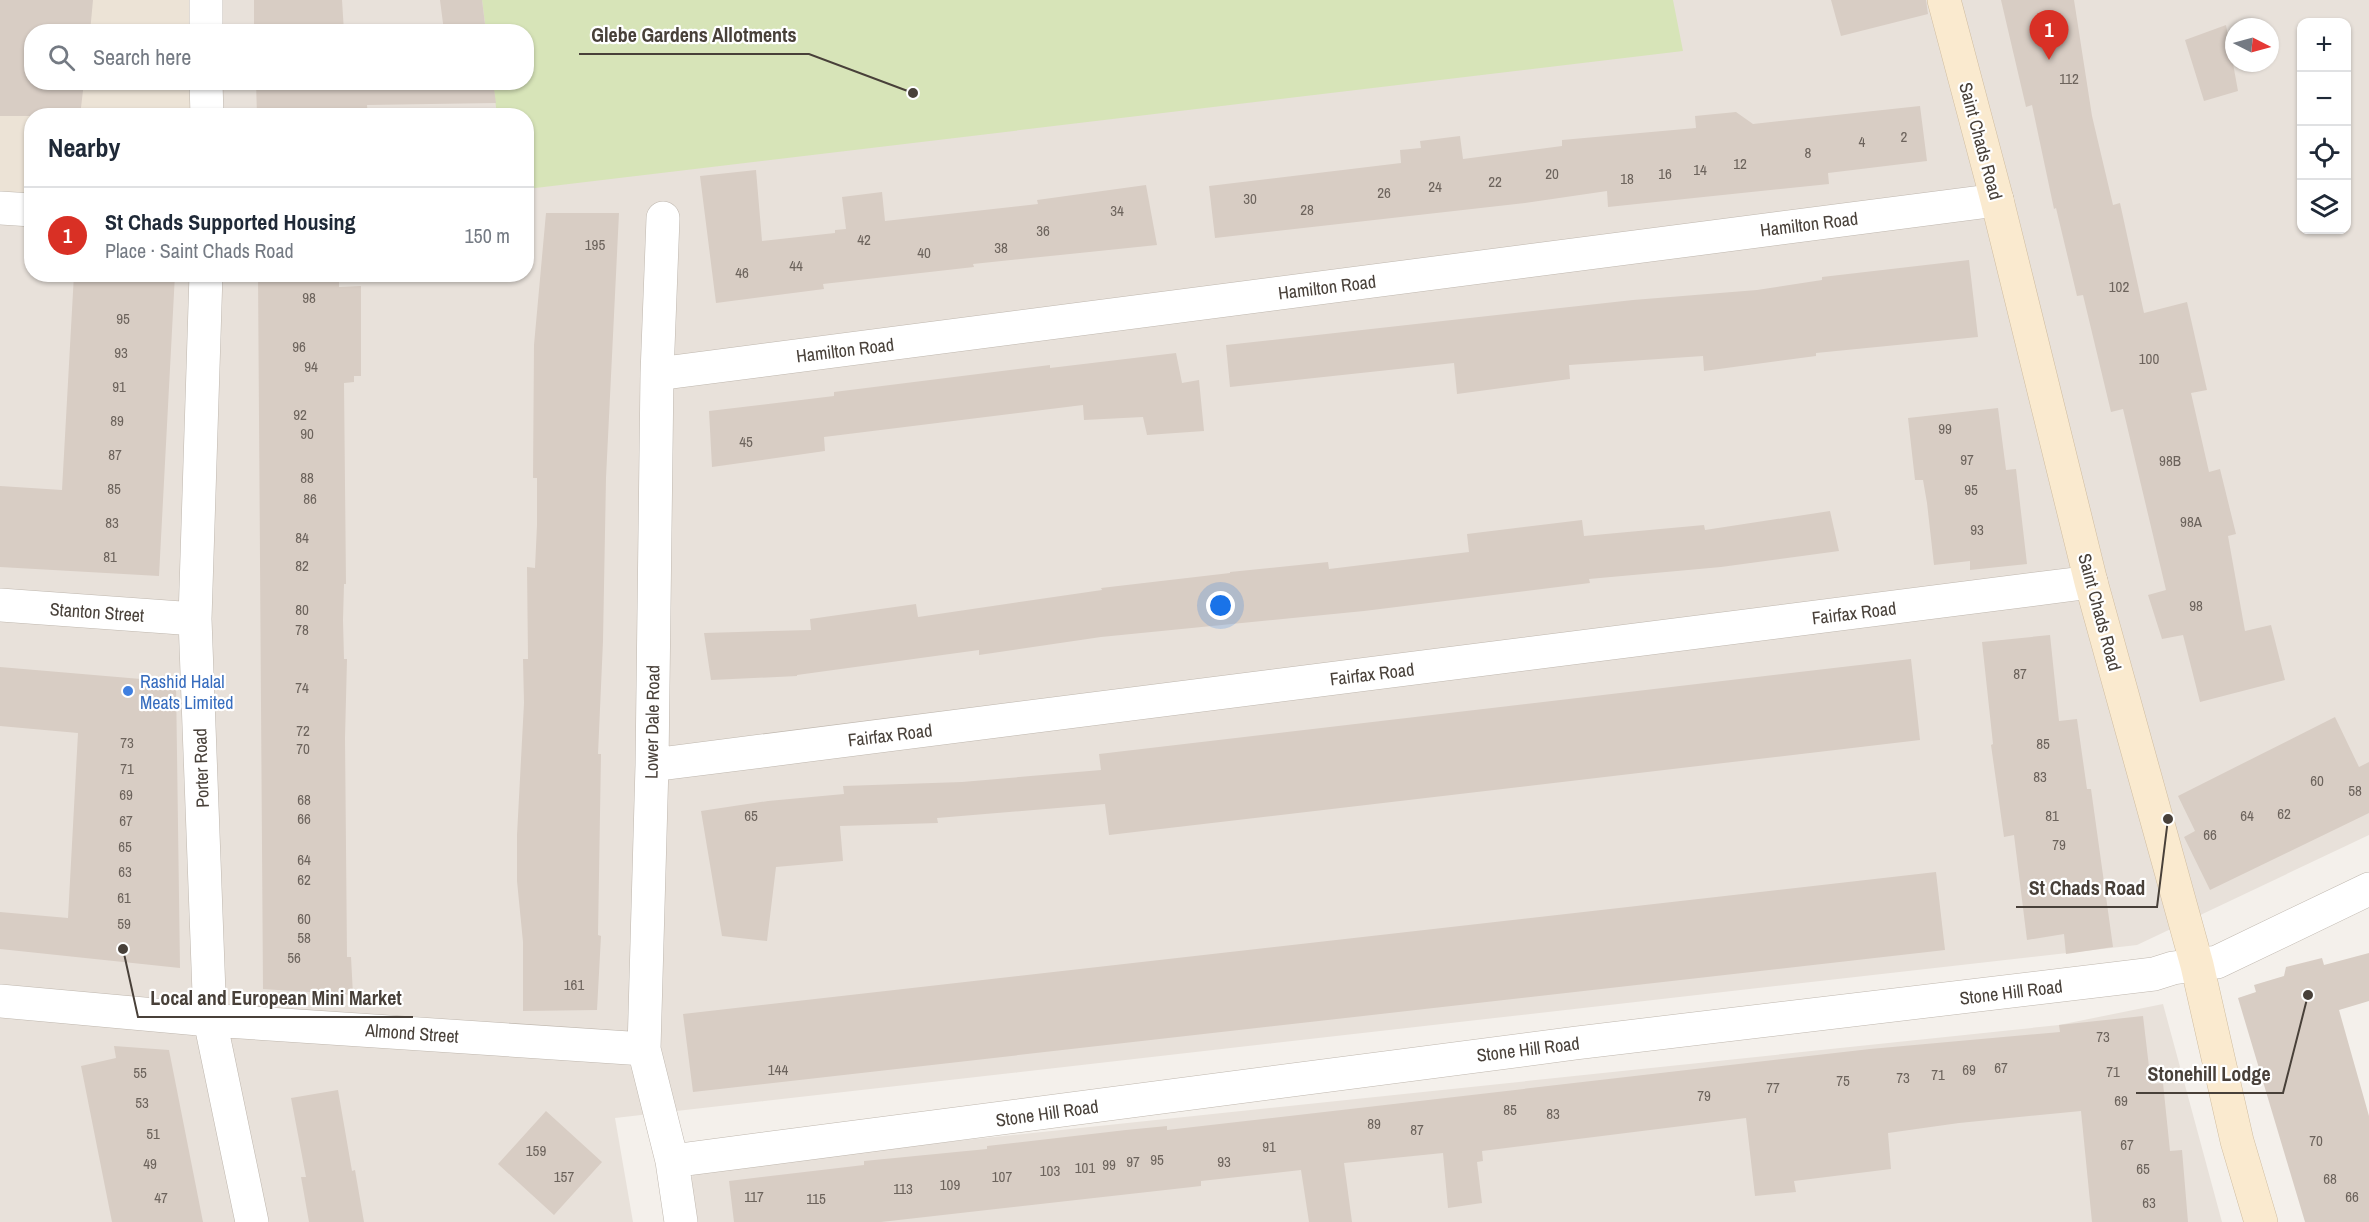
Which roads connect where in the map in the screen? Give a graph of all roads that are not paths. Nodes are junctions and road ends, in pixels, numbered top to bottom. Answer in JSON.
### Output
{"nodes":[{"id":1,"x":206,"y":0,"type":"edge"},
{"id":2,"x":1944,"y":0,"type":"edge"},
{"id":3,"x":206,"y":24,"type":"edge"},
{"id":4,"x":206,"y":90,"type":"edge"},
{"id":5,"x":207,"y":108,"type":"edge"},
{"id":6,"x":1997,"y":200,"type":"junction"},
{"id":7,"x":0,"y":208,"type":"edge"},
{"id":8,"x":24,"y":210,"type":"edge"},
{"id":9,"x":663,"y":218,"type":"dead end"},
{"id":10,"x":206,"y":282,"type":"edge"},
{"id":11,"x":657,"y":374,"type":"junction"},
{"id":12,"x":2091,"y":582,"type":"junction"},
{"id":13,"x":0,"y":605,"type":"edge"},
{"id":14,"x":195,"y":619,"type":"junction"},
{"id":15,"x":652,"y":765,"type":"junction"},
{"id":16,"x":2369,"y":889,"type":"edge"},
{"id":17,"x":2197,"y":965,"type":"junction"},
{"id":18,"x":0,"y":1001,"type":"edge"},
{"id":19,"x":210,"y":1020,"type":"junction"},
{"id":20,"x":644,"y":1049,"type":"junction"},
{"id":21,"x":672,"y":1161,"type":"junction"},
{"id":22,"x":252,"y":1222,"type":"edge"},
{"id":23,"x":681,"y":1222,"type":"edge"},
{"id":24,"x":2261,"y":1222,"type":"edge"}],
"edges":[{"from":1,"to":3,"type":"street"},
{"from":2,"to":6,"type":"street","name":"Saint Chads Road"},
{"from":4,"to":5,"type":"street"},
{"from":6,"to":11,"type":"street","name":"Hamilton Road"},
{"from":6,"to":12,"type":"street","name":"Saint Chads Road"},
{"from":7,"to":8,"type":"street"},
{"from":9,"to":11,"type":"street","name":"Lower Dale Road"},
{"from":10,"to":14,"type":"street","name":"Porter Road"},
{"from":11,"to":15,"type":"street","name":"Lower Dale Road"},
{"from":12,"to":15,"type":"street","name":"Fairfax Road"},
{"from":12,"to":17,"type":"street","name":"Saint Chads Road"},
{"from":13,"to":14,"type":"street","name":"Stanton Street"},
{"from":14,"to":19,"type":"street","name":"Porter Road"},
{"from":15,"to":20,"type":"street","name":"Lower Dale Road"},
{"from":16,"to":17,"type":"street","name":"Stone Hill Road"},
{"from":17,"to":21,"type":"street","name":"Stone Hill Road"},
{"from":17,"to":24,"type":"street","name":"Saint Chads Road"},
{"from":18,"to":19,"type":"street","name":"Almond Street"},
{"from":19,"to":20,"type":"street","name":"Almond Street"},
{"from":19,"to":22,"type":"street","name":"Porter Road"},
{"from":20,"to":21,"type":"street","name":"Lower Dale Road"},
{"from":21,"to":23,"type":"street","name":"Lower Dale Road"}]}
